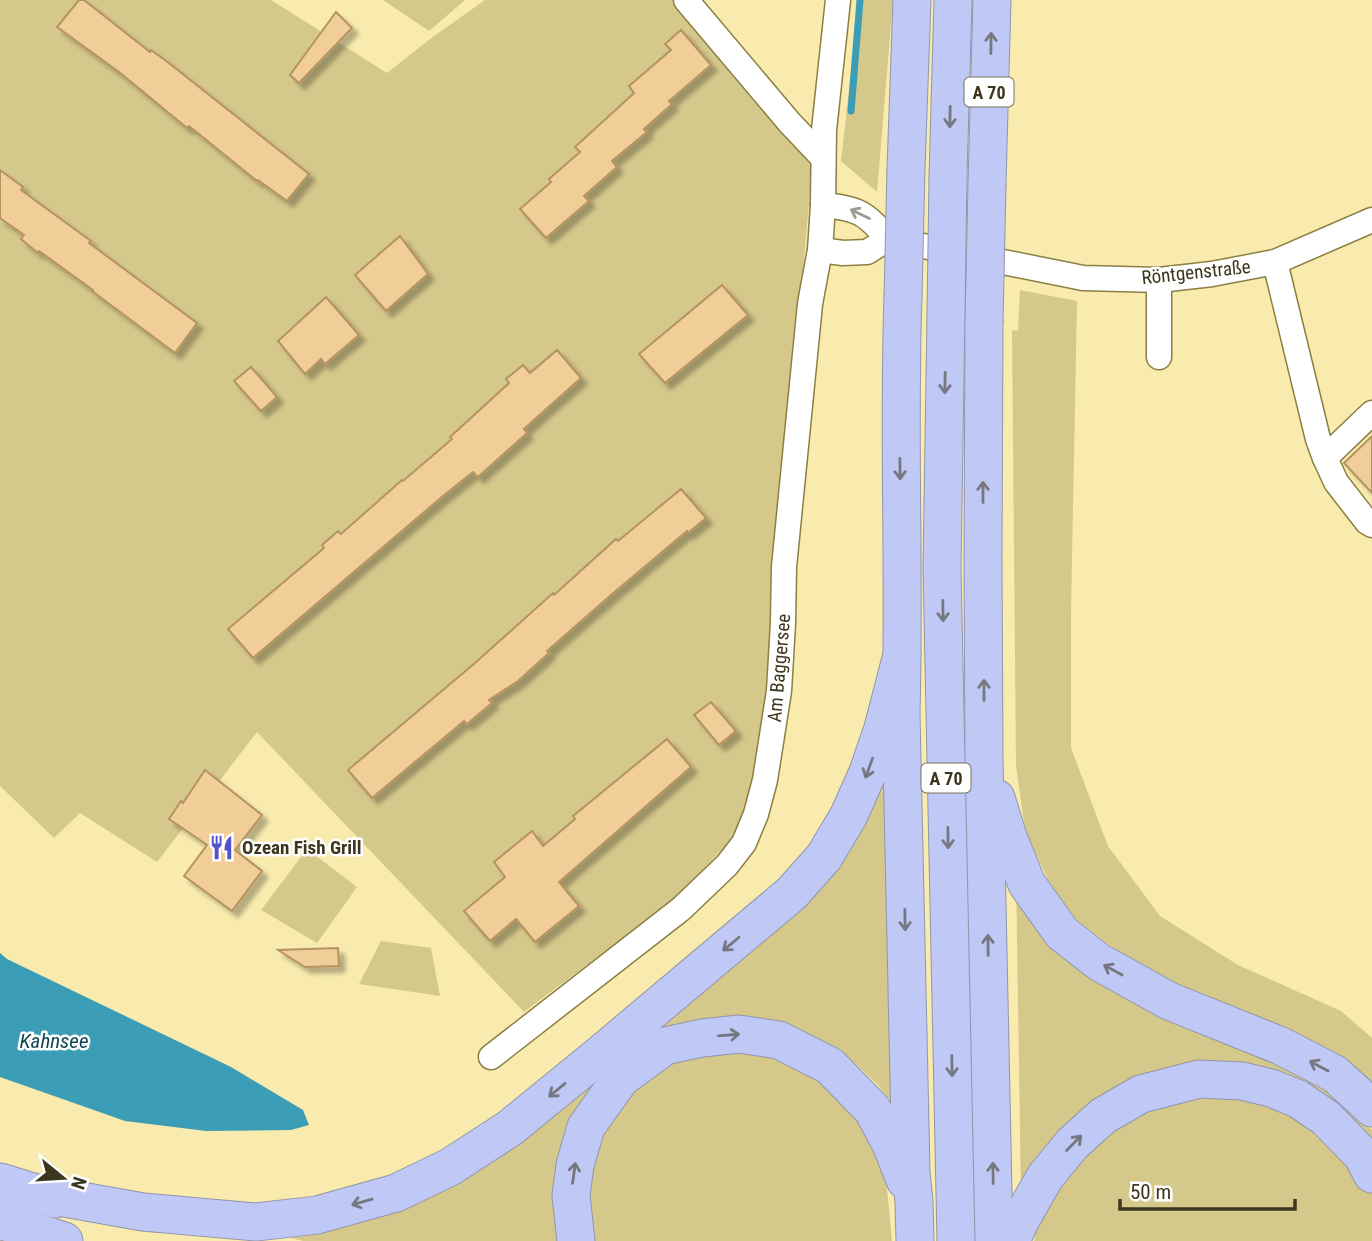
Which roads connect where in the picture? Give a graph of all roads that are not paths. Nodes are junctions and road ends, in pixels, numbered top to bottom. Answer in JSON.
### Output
{"nodes":[{"id":1,"x":686,"y":0,"type":"edge"},
{"id":2,"x":838,"y":0,"type":"edge"},
{"id":3,"x":912,"y":0,"type":"edge"},
{"id":4,"x":953,"y":0,"type":"edge"},
{"id":5,"x":992,"y":0,"type":"edge"},
{"id":6,"x":823,"y":159,"type":"junction"},
{"id":7,"x":823,"y":205,"type":"junction"},
{"id":8,"x":1372,"y":220,"type":"edge"},
{"id":9,"x":888,"y":239,"type":"junction"},
{"id":10,"x":820,"y":250,"type":"junction"},
{"id":11,"x":1275,"y":262,"type":"junction"},
{"id":12,"x":1159,"y":280,"type":"junction"},
{"id":13,"x":1159,"y":357,"type":"dead end"},
{"id":14,"x":1372,"y":413,"type":"edge"},
{"id":15,"x":1325,"y":458,"type":"junction"},
{"id":16,"x":1372,"y":525,"type":"edge"},
{"id":17,"x":902,"y":655,"type":"junction"},
{"id":18,"x":984,"y":758,"type":"junction"},
{"id":19,"x":491,"y":1057,"type":"dead end"},
{"id":20,"x":1372,"y":1108,"type":"edge"},
{"id":21,"x":1372,"y":1174,"type":"edge"},
{"id":22,"x":15,"y":1187,"type":"edge"},
{"id":23,"x":914,"y":1202,"type":"junction"},
{"id":24,"x":0,"y":1220,"type":"edge"},
{"id":25,"x":64,"y":1241,"type":"edge"},
{"id":26,"x":193,"y":1241,"type":"edge"},
{"id":27,"x":576,"y":1241,"type":"edge"},
{"id":28,"x":915,"y":1241,"type":"edge"},
{"id":29,"x":956,"y":1241,"type":"edge"},
{"id":30,"x":994,"y":1241,"type":"edge"},
{"id":31,"x":1011,"y":1241,"type":"edge"}],
"edges":[{"from":1,"to":6,"type":"street"},
{"from":2,"to":6,"type":"street","name":"Am Baggersee"},
{"from":3,"to":17,"type":"highway","one_way":true,"bridge":true},
{"from":4,"to":29,"type":"highway","number":"A 70","one_way":true,"bridge":true},
{"from":18,"to":5,"type":"highway","number":"A 70","one_way":true,"bridge":true},
{"from":6,"to":7,"type":"street","name":"Am Baggersee"},
{"from":9,"to":7,"type":"street","one_way":true},
{"from":7,"to":10,"type":"street","name":"Am Baggersee"},
{"from":8,"to":11,"type":"street","name":"Röntgenstraße"},
{"from":9,"to":10,"type":"street"},
{"from":9,"to":12,"type":"street","name":"Röntgenstraße"},
{"from":10,"to":19,"type":"street","name":"Am Baggersee"},
{"from":11,"to":12,"type":"street","name":"Röntgenstraße"},
{"from":11,"to":15,"type":"street"},
{"from":12,"to":13,"type":"street"},
{"from":14,"to":15,"type":"street"},
{"from":15,"to":16,"type":"street"},
{"from":17,"to":22,"type":"highway","one_way":true},
{"from":17,"to":23,"type":"highway","one_way":true},
{"from":20,"to":18,"type":"highway","one_way":true},
{"from":30,"to":18,"type":"highway","number":"A 70","one_way":true},
{"from":31,"to":21,"type":"highway","one_way":true},
{"from":22,"to":26,"type":"highway"},
{"from":27,"to":23,"type":"highway","one_way":true},
{"from":23,"to":28,"type":"highway"},
{"from":24,"to":25,"type":"highway"}]}
